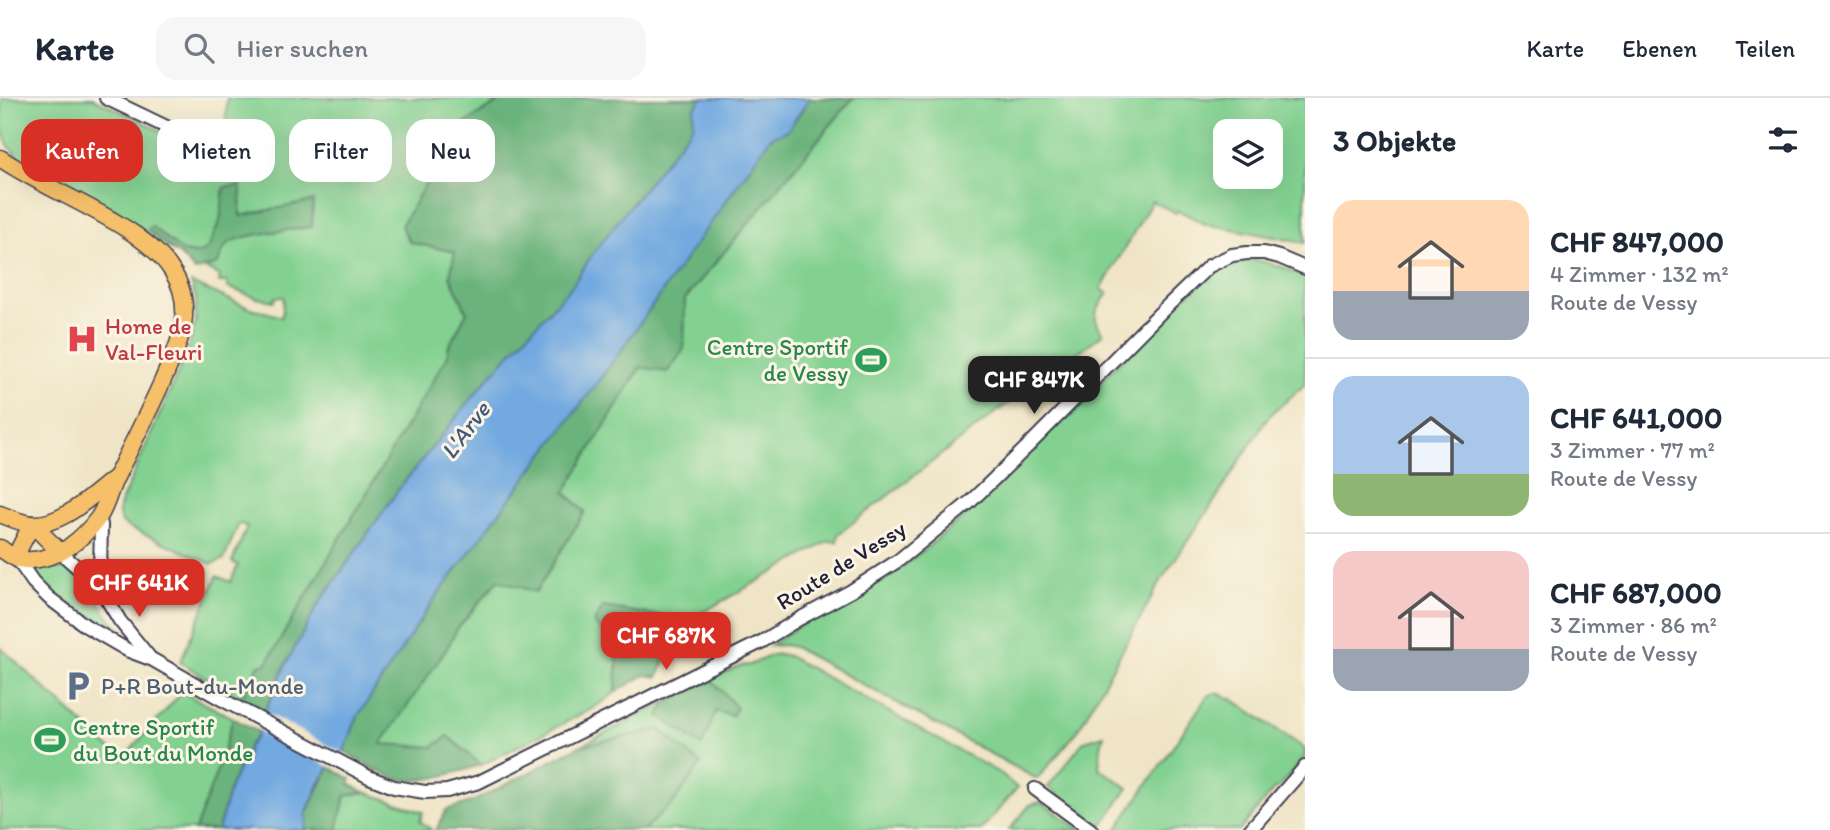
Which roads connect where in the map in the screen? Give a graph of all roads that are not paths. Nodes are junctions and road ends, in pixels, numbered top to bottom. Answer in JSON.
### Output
{"nodes":[{"id":1,"x":106,"y":98,"type":"edge"},
{"id":2,"x":157,"y":122,"type":"edge"},
{"id":3,"x":0,"y":158,"type":"edge"},
{"id":4,"x":1305,"y":268,"type":"edge"},
{"id":5,"x":116,"y":477,"type":"junction"},
{"id":6,"x":0,"y":514,"type":"edge"},
{"id":7,"x":99,"y":517,"type":"junction"},
{"id":8,"x":32,"y":524,"type":"junction"},
{"id":9,"x":0,"y":548,"type":"edge"},
{"id":10,"x":60,"y":552,"type":"junction"},
{"id":11,"x":17,"y":559,"type":"junction"},
{"id":12,"x":103,"y":593,"type":"junction"},
{"id":13,"x":153,"y":660,"type":"junction"},
{"id":14,"x":1305,"y":767,"type":"edge"},
{"id":15,"x":1035,"y":789,"type":"dead end"},
{"id":16,"x":1091,"y":830,"type":"edge"},
{"id":17,"x":1250,"y":830,"type":"edge"}],
"edges":[{"from":1,"to":2,"type":"street"},
{"from":3,"to":5,"type":"main road"},
{"from":4,"to":13,"type":"street","name":"Route de Vessy"},
{"from":5,"to":7,"type":"main road"},
{"from":5,"to":8,"type":"main road"},
{"from":6,"to":8,"type":"main road"},
{"from":7,"to":10,"type":"main road"},
{"from":7,"to":12,"type":"street"},
{"from":8,"to":10,"type":"main road"},
{"from":8,"to":11,"type":"main road"},
{"from":9,"to":11,"type":"main road"},
{"from":10,"to":11,"type":"main road"},
{"from":10,"to":12,"type":"street"},
{"from":11,"to":13,"type":"street"},
{"from":12,"to":13,"type":"street"},
{"from":14,"to":17,"type":"street"},
{"from":15,"to":16,"type":"street"}]}
